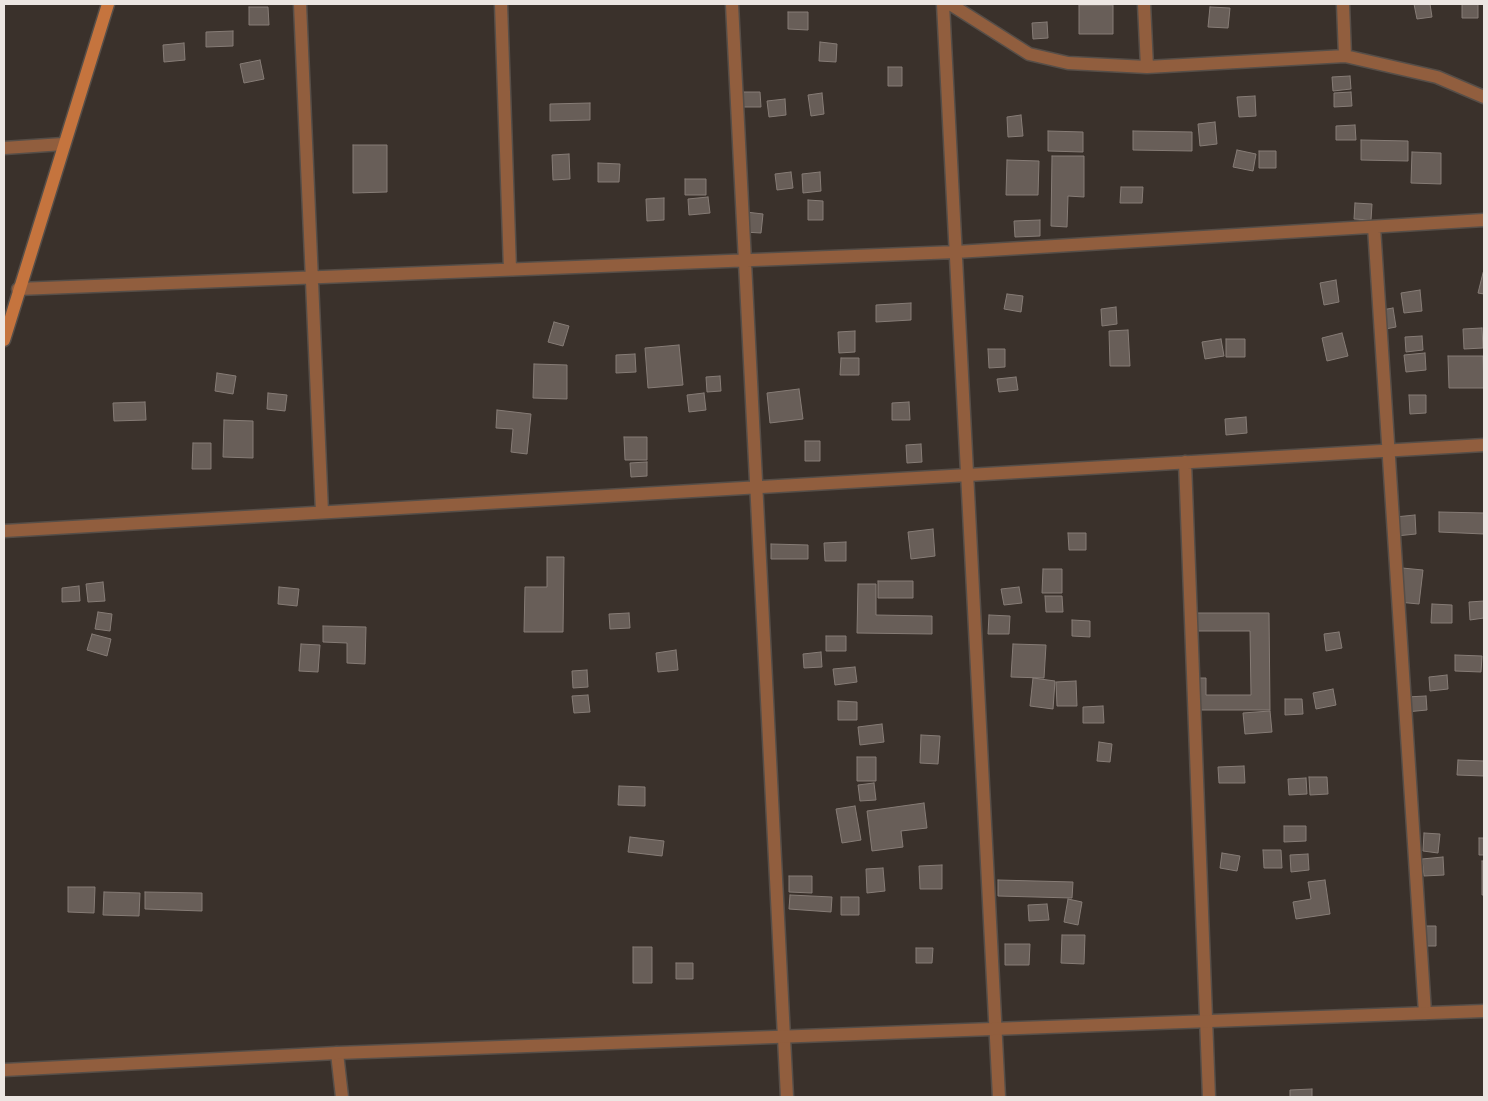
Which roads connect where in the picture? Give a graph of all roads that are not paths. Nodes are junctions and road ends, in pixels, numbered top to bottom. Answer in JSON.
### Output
{"nodes":[{"id":1,"x":108,"y":4,"type":"edge"},
{"id":2,"x":300,"y":4,"type":"edge"},
{"id":3,"x":501,"y":4,"type":"edge"},
{"id":4,"x":732,"y":4,"type":"edge"},
{"id":5,"x":943,"y":4,"type":"edge"},
{"id":6,"x":950,"y":4,"type":"edge"},
{"id":7,"x":1144,"y":4,"type":"edge"},
{"id":8,"x":1343,"y":4,"type":"edge"},
{"id":9,"x":1345,"y":56,"type":"junction"},
{"id":10,"x":1147,"y":67,"type":"junction"},
{"id":11,"x":1484,"y":97,"type":"edge"},
{"id":12,"x":63,"y":144,"type":"junction"},
{"id":13,"x":4,"y":148,"type":"edge"},
{"id":14,"x":1484,"y":220,"type":"edge"},
{"id":15,"x":1374,"y":227,"type":"junction"},
{"id":16,"x":956,"y":252,"type":"junction"},
{"id":17,"x":745,"y":260,"type":"junction"},
{"id":18,"x":510,"y":269,"type":"junction"},
{"id":19,"x":312,"y":277,"type":"junction"},
{"id":20,"x":18,"y":289,"type":"junction"},
{"id":21,"x":4,"y":340,"type":"edge"},
{"id":22,"x":1484,"y":445,"type":"edge"},
{"id":23,"x":1389,"y":450,"type":"junction"},
{"id":24,"x":1185,"y":462,"type":"junction"},
{"id":25,"x":967,"y":475,"type":"junction"},
{"id":26,"x":756,"y":487,"type":"junction"},
{"id":27,"x":322,"y":512,"type":"junction"},
{"id":28,"x":4,"y":531,"type":"edge"},
{"id":29,"x":1484,"y":1011,"type":"edge"},
{"id":30,"x":1425,"y":1013,"type":"junction"},
{"id":31,"x":1205,"y":1021,"type":"junction"},
{"id":32,"x":995,"y":1029,"type":"junction"},
{"id":33,"x":784,"y":1036,"type":"junction"},
{"id":34,"x":337,"y":1053,"type":"junction"},
{"id":35,"x":4,"y":1070,"type":"edge"},
{"id":36,"x":342,"y":1097,"type":"edge"},
{"id":37,"x":787,"y":1097,"type":"edge"},
{"id":38,"x":999,"y":1097,"type":"edge"},
{"id":39,"x":1209,"y":1097,"type":"edge"}],
"edges":[{"from":1,"to":12,"type":"main road"},
{"from":2,"to":19,"type":"street"},
{"from":3,"to":18,"type":"street"},
{"from":4,"to":17,"type":"street"},
{"from":5,"to":16,"type":"street"},
{"from":6,"to":10,"type":"street"},
{"from":7,"to":10,"type":"street"},
{"from":8,"to":9,"type":"street"},
{"from":9,"to":10,"type":"street"},
{"from":9,"to":11,"type":"street"},
{"from":12,"to":13,"type":"street"},
{"from":12,"to":20,"type":"main road"},
{"from":14,"to":15,"type":"street"},
{"from":15,"to":16,"type":"street"},
{"from":15,"to":23,"type":"street"},
{"from":16,"to":17,"type":"street"},
{"from":16,"to":25,"type":"street"},
{"from":17,"to":18,"type":"street"},
{"from":17,"to":26,"type":"street"},
{"from":18,"to":19,"type":"street"},
{"from":19,"to":20,"type":"street"},
{"from":19,"to":27,"type":"street"},
{"from":20,"to":21,"type":"main road"},
{"from":22,"to":23,"type":"street"},
{"from":23,"to":24,"type":"street"},
{"from":23,"to":30,"type":"street"},
{"from":24,"to":25,"type":"street"},
{"from":24,"to":31,"type":"street"},
{"from":25,"to":26,"type":"street"},
{"from":25,"to":32,"type":"street"},
{"from":26,"to":27,"type":"street"},
{"from":26,"to":33,"type":"street"},
{"from":27,"to":28,"type":"street"},
{"from":29,"to":30,"type":"street"},
{"from":30,"to":31,"type":"street"},
{"from":31,"to":32,"type":"street"},
{"from":31,"to":39,"type":"street"},
{"from":32,"to":33,"type":"street"},
{"from":32,"to":38,"type":"street"},
{"from":33,"to":34,"type":"street"},
{"from":33,"to":37,"type":"street"},
{"from":34,"to":35,"type":"street"},
{"from":34,"to":36,"type":"street"}]}
